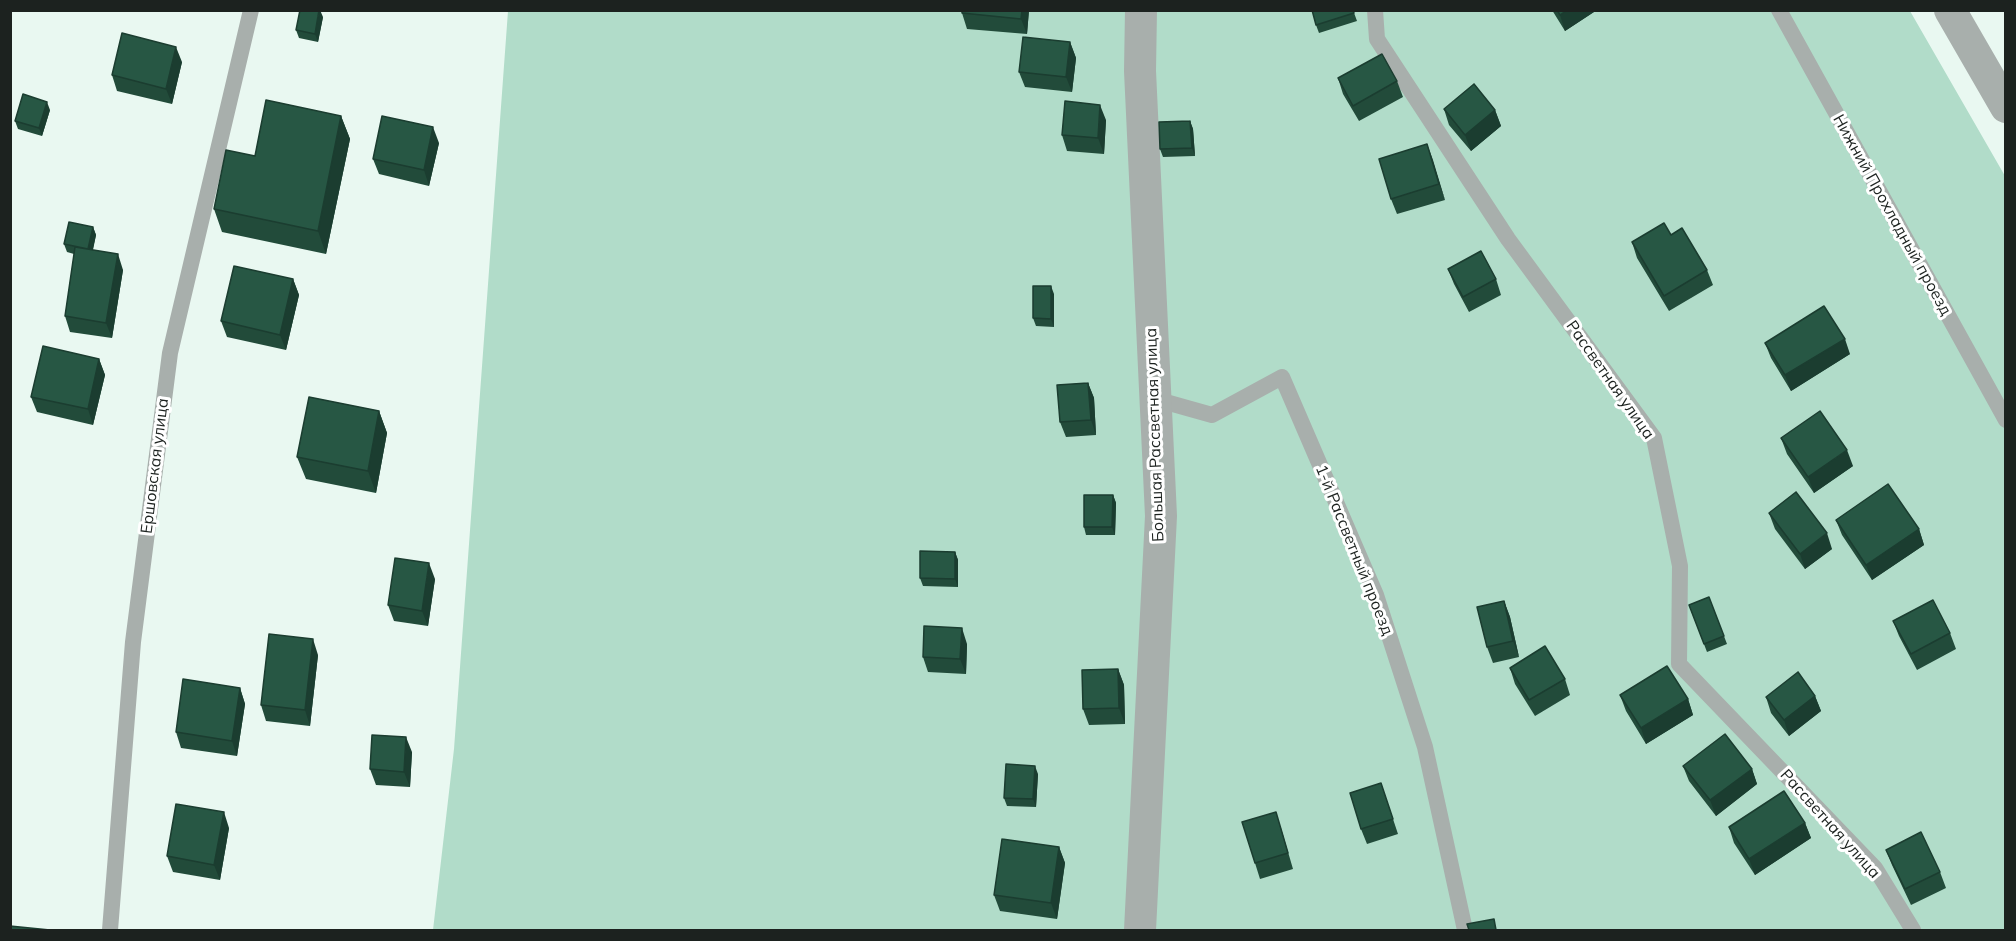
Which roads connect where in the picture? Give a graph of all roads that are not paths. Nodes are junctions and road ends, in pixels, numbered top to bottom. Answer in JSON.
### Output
{"nodes":[{"id":1,"x":251,"y":10,"type":"edge"},
{"id":2,"x":1141,"y":10,"type":"edge"},
{"id":3,"x":1375,"y":10,"type":"edge"},
{"id":4,"x":1779,"y":10,"type":"edge"},
{"id":5,"x":1950,"y":10,"type":"edge"},
{"id":6,"x":2006,"y":107,"type":"edge"},
{"id":7,"x":1155,"y":399,"type":"junction"},
{"id":8,"x":2006,"y":420,"type":"edge"},
{"id":9,"x":110,"y":930,"type":"edge"},
{"id":10,"x":1140,"y":930,"type":"edge"},
{"id":11,"x":1465,"y":930,"type":"edge"},
{"id":12,"x":1913,"y":930,"type":"edge"}],
"edges":[{"from":1,"to":9,"type":"lane","name":"Ершовская улица"},
{"from":2,"to":7,"type":"street","name":"Большая Рассветная улица"},
{"from":3,"to":12,"type":"lane","name":"Рассветная улица"},
{"from":4,"to":8,"type":"lane","name":"Нижний Прохладный проезд"},
{"from":5,"to":6,"type":"street"},
{"from":7,"to":10,"type":"street","name":"Большая Рассветная улица"},
{"from":7,"to":11,"type":"lane","name":"1-й Рассветный проезд"}]}
